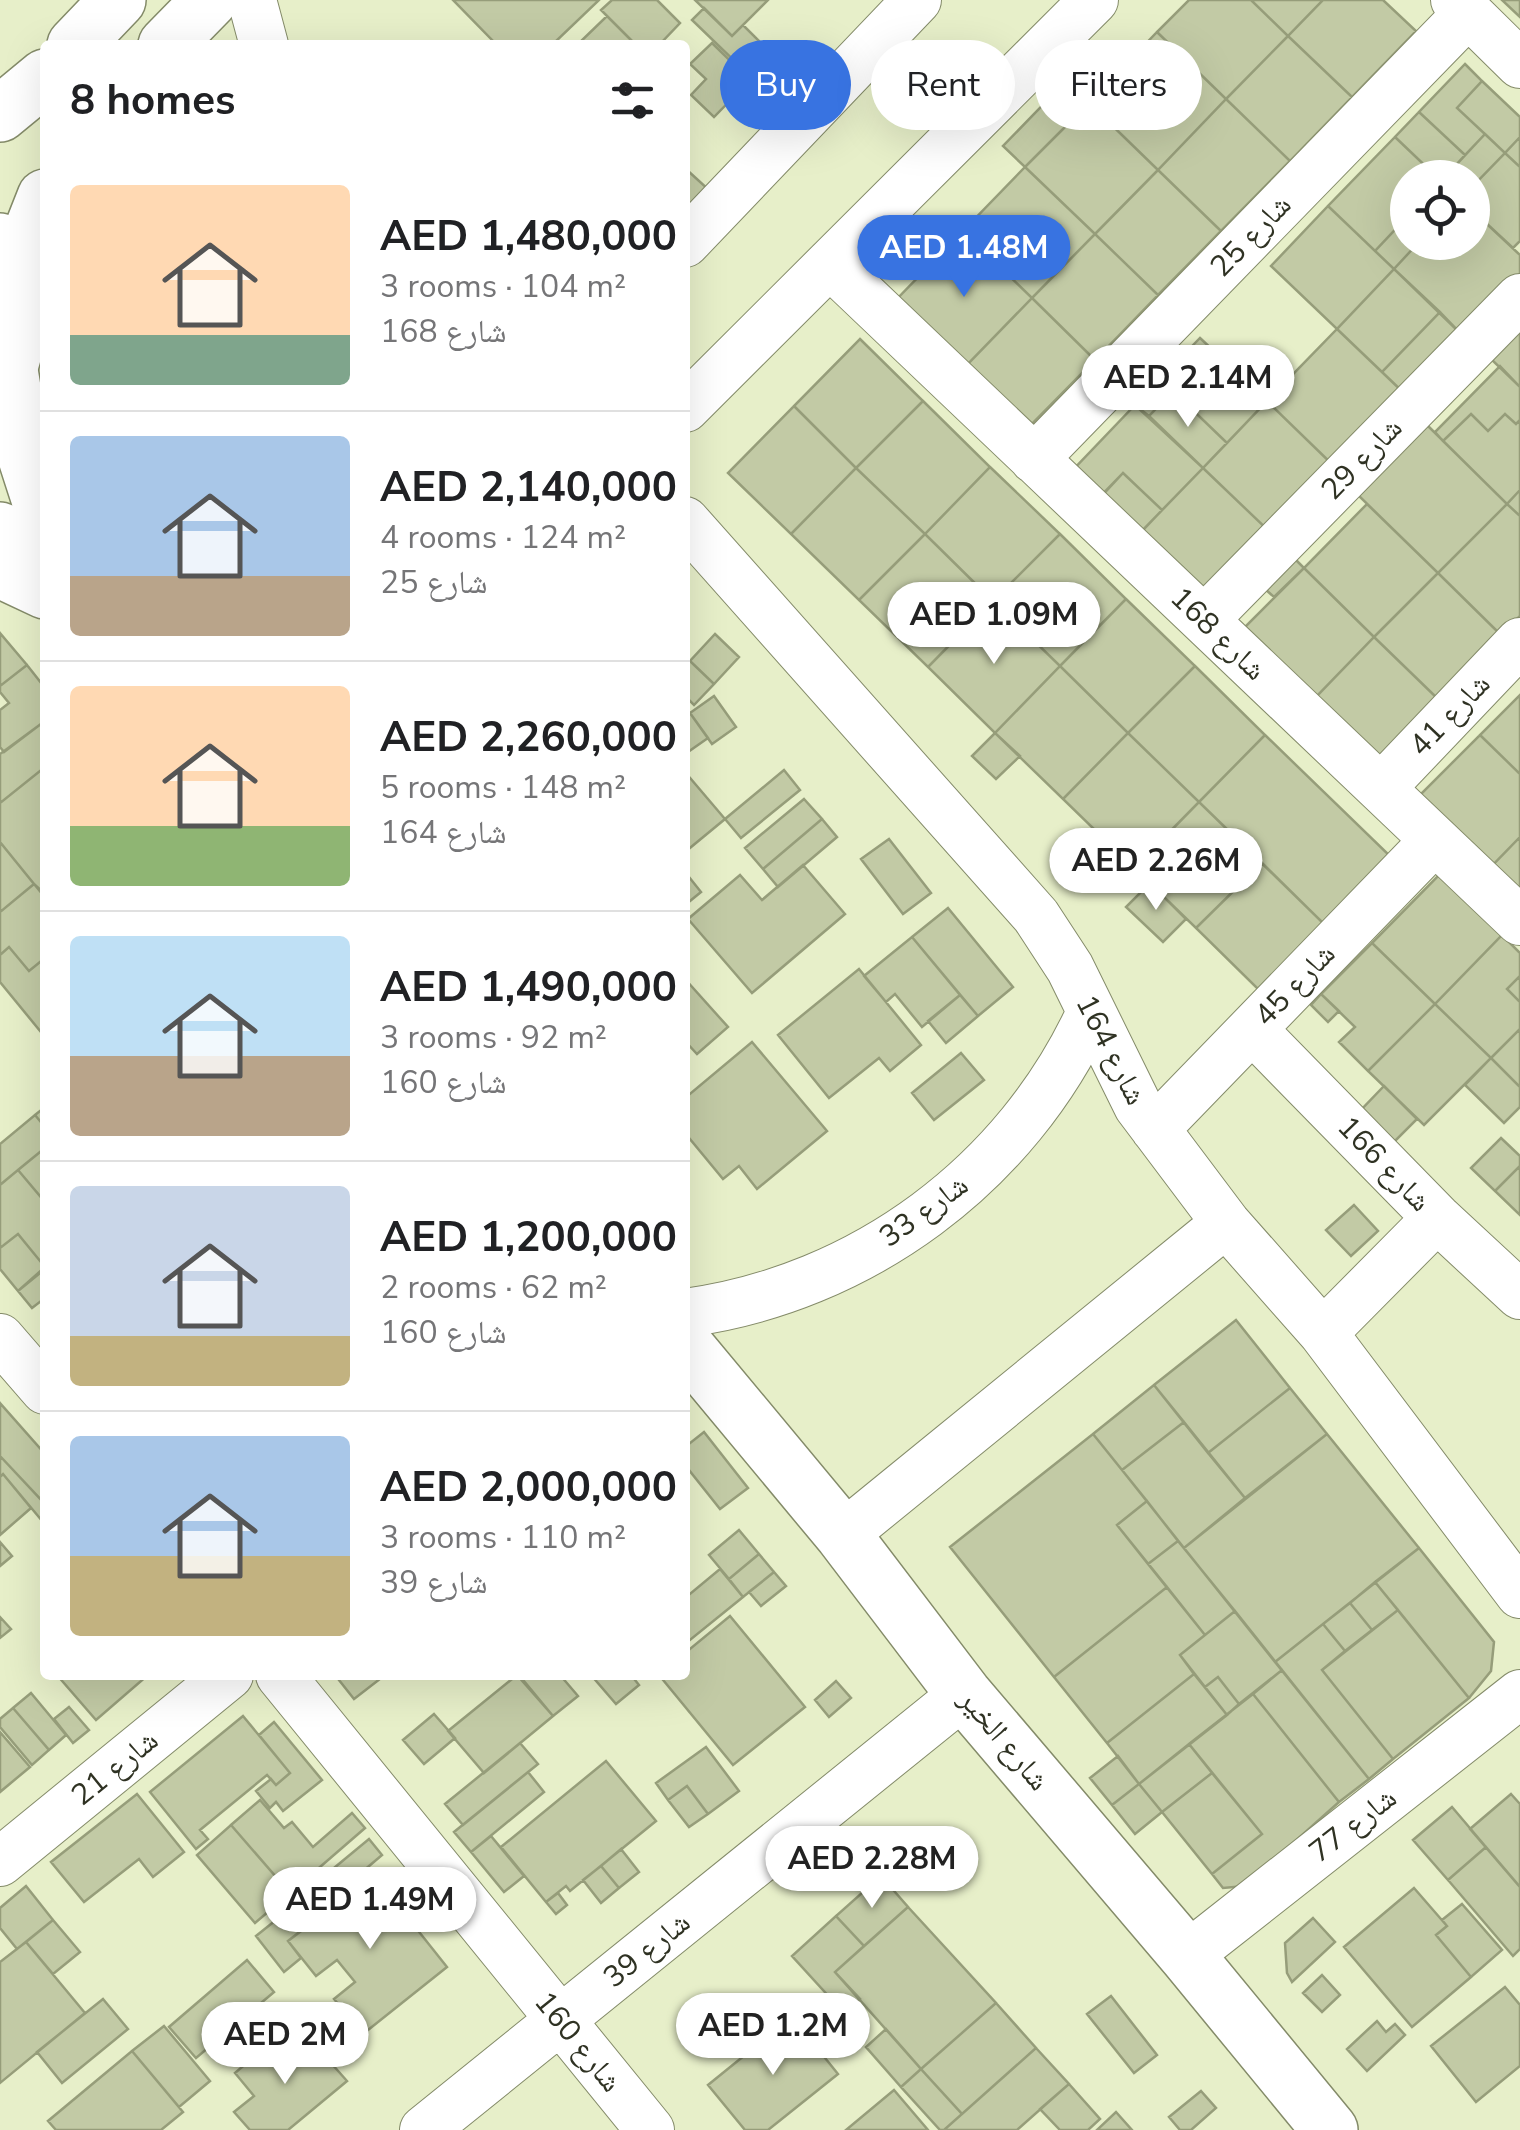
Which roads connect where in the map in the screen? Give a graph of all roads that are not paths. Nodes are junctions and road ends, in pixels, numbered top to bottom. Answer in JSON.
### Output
{"nodes":[{"id":1,"x":118,"y":0,"type":"edge"},
{"id":2,"x":210,"y":0,"type":"edge"},
{"id":3,"x":252,"y":0,"type":"edge"},
{"id":4,"x":917,"y":0,"type":"edge"},
{"id":5,"x":1094,"y":0,"type":"edge"},
{"id":6,"x":1461,"y":7,"type":"edge"},
{"id":7,"x":80,"y":40,"type":"edge"},
{"id":8,"x":171,"y":40,"type":"edge"},
{"id":9,"x":263,"y":40,"type":"edge"},
{"id":10,"x":1520,"y":64,"type":"edge"},
{"id":11,"x":40,"y":65,"type":"edge"},
{"id":12,"x":0,"y":76,"type":"edge"},
{"id":13,"x":40,"y":81,"type":"edge"},
{"id":14,"x":0,"y":114,"type":"edge"},
{"id":15,"x":40,"y":210,"type":"edge"},
{"id":16,"x":690,"y":238,"type":"edge"},
{"id":17,"x":0,"y":241,"type":"edge"},
{"id":18,"x":830,"y":264,"type":"junction"},
{"id":19,"x":1520,"y":298,"type":"edge"},
{"id":20,"x":19,"y":299,"type":"junction"},
{"id":21,"x":5,"y":381,"type":"edge"},
{"id":22,"x":690,"y":403,"type":"edge"},
{"id":23,"x":1034,"y":459,"type":"junction"},
{"id":24,"x":40,"y":502,"type":"edge"},
{"id":25,"x":690,"y":527,"type":"edge"},
{"id":26,"x":0,"y":530,"type":"edge"},
{"id":27,"x":40,"y":558,"type":"edge"},
{"id":28,"x":0,"y":570,"type":"edge"},
{"id":29,"x":40,"y":588,"type":"edge"},
{"id":30,"x":1204,"y":620,"type":"junction"},
{"id":31,"x":1520,"y":642,"type":"edge"},
{"id":32,"x":1381,"y":788,"type":"junction"},
{"id":33,"x":1435,"y":840,"type":"junction"},
{"id":34,"x":1520,"y":921,"type":"edge"},
{"id":35,"x":1091,"y":1012,"type":"junction"},
{"id":36,"x":1252,"y":1029,"type":"junction"},
{"id":37,"x":1155,"y":1130,"type":"junction"},
{"id":38,"x":1437,"y":1218,"type":"junction"},
{"id":39,"x":1226,"y":1223,"type":"junction"},
{"id":40,"x":1520,"y":1296,"type":"edge"},
{"id":41,"x":690,"y":1312,"type":"edge"},
{"id":42,"x":1323,"y":1333,"type":"junction"},
{"id":43,"x":0,"y":1338,"type":"edge"},
{"id":44,"x":690,"y":1352,"type":"edge"},
{"id":45,"x":40,"y":1384,"type":"edge"},
{"id":46,"x":843,"y":1536,"type":"junction"},
{"id":47,"x":1520,"y":1594,"type":"edge"},
{"id":48,"x":224,"y":1680,"type":"edge"},
{"id":49,"x":284,"y":1680,"type":"edge"},
{"id":50,"x":964,"y":1694,"type":"junction"},
{"id":51,"x":1520,"y":1694,"type":"edge"},
{"id":52,"x":0,"y":1862,"type":"edge"},
{"id":53,"x":1187,"y":1956,"type":"junction"},
{"id":54,"x":560,"y":2020,"type":"junction"},
{"id":55,"x":424,"y":2130,"type":"edge"},
{"id":56,"x":650,"y":2130,"type":"edge"},
{"id":57,"x":1330,"y":2130,"type":"edge"}],
"edges":[{"from":1,"to":7,"type":"street"},
{"from":2,"to":8,"type":"street"},
{"from":3,"to":9,"type":"street"},
{"from":4,"to":16,"type":"street"},
{"from":5,"to":18,"type":"street"},
{"from":6,"to":10,"type":"street"},
{"from":6,"to":23,"type":"street","name":"شارع 25"},
{"from":11,"to":12,"type":"street"},
{"from":13,"to":14,"type":"street"},
{"from":15,"to":20,"type":"street"},
{"from":17,"to":20,"type":"street"},
{"from":18,"to":22,"type":"street"},
{"from":18,"to":23,"type":"street","name":"شارع 168"},
{"from":19,"to":30,"type":"street","name":"شارع 29"},
{"from":20,"to":21,"type":"street"},
{"from":21,"to":24,"type":"street"},
{"from":23,"to":30,"type":"street","name":"شارع 168"},
{"from":25,"to":35,"type":"street","name":"شارع 164"},
{"from":26,"to":27,"type":"street"},
{"from":28,"to":29,"type":"street"},
{"from":30,"to":32,"type":"street","name":"شارع 168"},
{"from":31,"to":32,"type":"street","name":"شارع 41"},
{"from":32,"to":33,"type":"street","name":"شارع 168"},
{"from":33,"to":34,"type":"street","name":"شارع 168"},
{"from":33,"to":36,"type":"street","name":"شارع 45"},
{"from":35,"to":37,"type":"street","name":"شارع 164"},
{"from":35,"to":41,"type":"street","name":"شارع 33"},
{"from":36,"to":37,"type":"street","name":"شارع 45"},
{"from":36,"to":38,"type":"street","name":"شارع 166"},
{"from":37,"to":39,"type":"street","name":"شارع 164"},
{"from":38,"to":40,"type":"street","name":"شارع 166"},
{"from":38,"to":42,"type":"street"},
{"from":39,"to":42,"type":"street","name":"شارع 164"},
{"from":39,"to":46,"type":"street"},
{"from":42,"to":47,"type":"street","name":"شارع 164"},
{"from":43,"to":45,"type":"street"},
{"from":44,"to":46,"type":"street","name":"شارع الخير"},
{"from":46,"to":50,"type":"street","name":"شارع الخير"},
{"from":48,"to":52,"type":"street","name":"شارع 21"},
{"from":49,"to":54,"type":"street","name":"شارع 160"},
{"from":50,"to":53,"type":"street","name":"شارع الخير"},
{"from":50,"to":54,"type":"street","name":"شارع 39"},
{"from":51,"to":53,"type":"street","name":"شارع 77"},
{"from":53,"to":57,"type":"street","name":"شارع الخير"},
{"from":54,"to":55,"type":"street","name":"شارع 39"},
{"from":54,"to":56,"type":"street","name":"شارع 160"}]}
